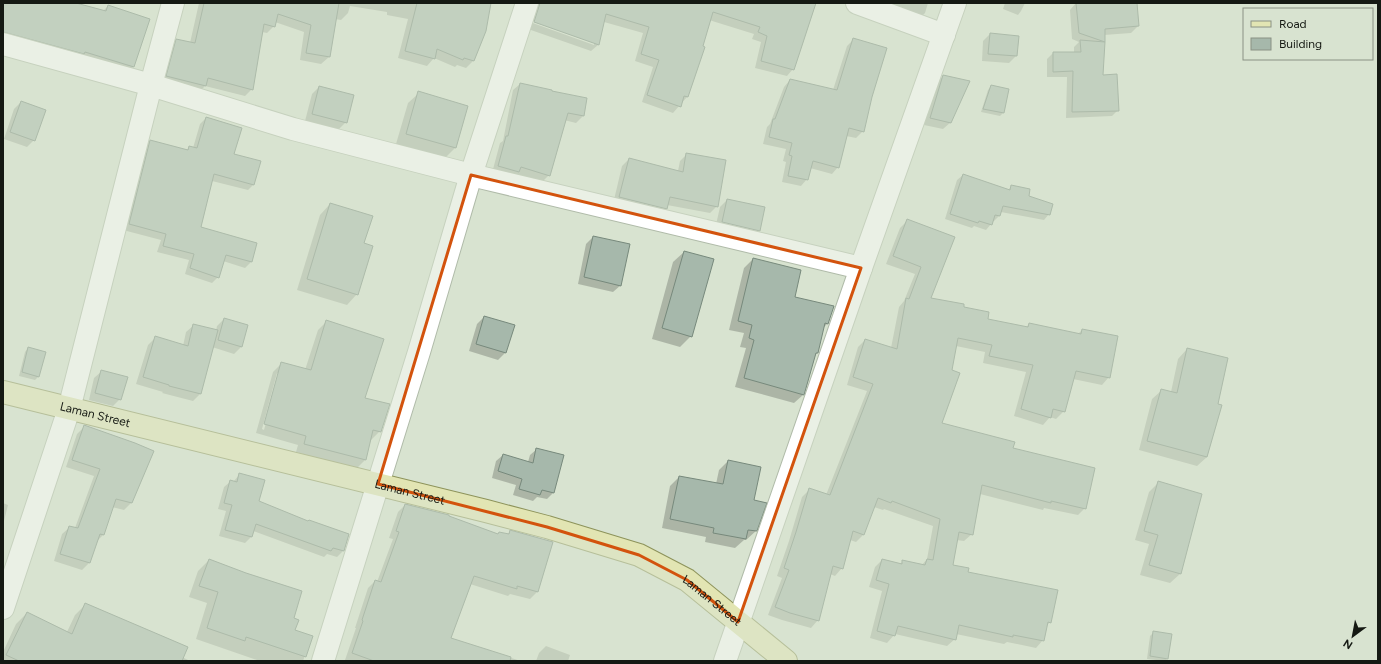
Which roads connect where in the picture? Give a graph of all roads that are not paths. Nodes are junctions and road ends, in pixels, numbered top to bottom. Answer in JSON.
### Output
{"nodes":[{"id":1,"x":173,"y":3,"type":"edge"},
{"id":2,"x":527,"y":3,"type":"edge"},
{"id":3,"x":857,"y":3,"type":"edge"},
{"id":4,"x":955,"y":3,"type":"edge"},
{"id":5,"x":944,"y":35,"type":"junction"},
{"id":6,"x":3,"y":44,"type":"edge"},
{"id":7,"x":151,"y":85,"type":"junction"},
{"id":8,"x":471,"y":175,"type":"junction"},
{"id":9,"x":861,"y":268,"type":"junction"},
{"id":10,"x":3,"y":392,"type":"edge"},
{"id":11,"x":69,"y":409,"type":"junction"},
{"id":12,"x":378,"y":484,"type":"junction"},
{"id":13,"x":3,"y":608,"type":"edge"},
{"id":14,"x":738,"y":622,"type":"junction"},
{"id":15,"x":323,"y":661,"type":"edge"},
{"id":16,"x":725,"y":661,"type":"edge"},
{"id":17,"x":786,"y":661,"type":"edge"}],
"edges":[{"from":1,"to":7,"type":"street"},
{"from":2,"to":8,"type":"street"},
{"from":3,"to":5,"type":"street"},
{"from":4,"to":5,"type":"street"},
{"from":5,"to":9,"type":"street"},
{"from":6,"to":7,"type":"street"},
{"from":7,"to":8,"type":"street"},
{"from":7,"to":11,"type":"street"},
{"from":8,"to":9,"type":"street"},
{"from":8,"to":12,"type":"street"},
{"from":9,"to":14,"type":"street"},
{"from":10,"to":11,"type":"main road","name":"Laman Street"},
{"from":11,"to":12,"type":"main road","name":"Laman Street"},
{"from":11,"to":13,"type":"street"},
{"from":12,"to":14,"type":"main road","name":"Laman Street"},
{"from":12,"to":15,"type":"street"},
{"from":14,"to":16,"type":"street"},
{"from":14,"to":17,"type":"main road","name":"Laman Street"}]}
